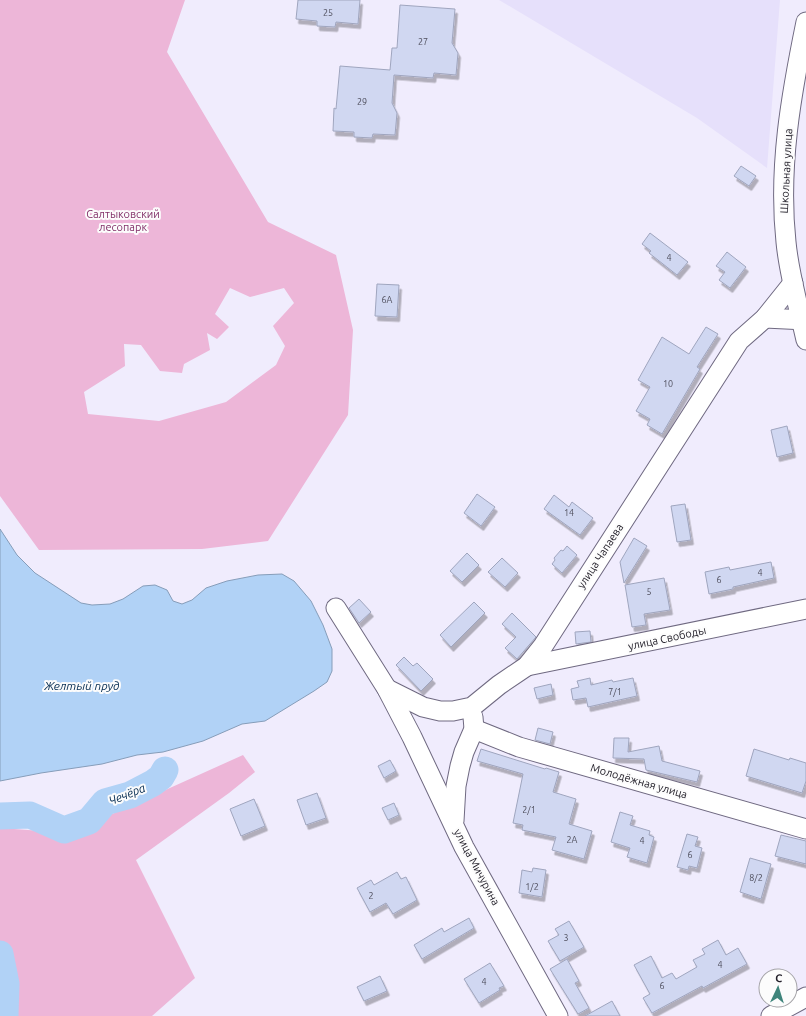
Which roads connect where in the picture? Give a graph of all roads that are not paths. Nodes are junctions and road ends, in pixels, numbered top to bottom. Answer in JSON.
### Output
{"nodes":[{"id":1,"x":806,"y":22,"type":"edge"},
{"id":2,"x":793,"y":283,"type":"junction"},
{"id":3,"x":765,"y":318,"type":"junction"},
{"id":4,"x":804,"y":319,"type":"edge"},
{"id":5,"x":806,"y":340,"type":"edge"},
{"id":6,"x":336,"y":608,"type":"dead end"},
{"id":7,"x":806,"y":609,"type":"edge"},
{"id":8,"x":527,"y":666,"type":"junction"},
{"id":9,"x":387,"y":689,"type":"junction"},
{"id":10,"x":472,"y":707,"type":"junction"},
{"id":11,"x":474,"y":729,"type":"junction"},
{"id":12,"x":454,"y":824,"type":"junction"},
{"id":13,"x":806,"y":829,"type":"edge"},
{"id":14,"x":806,"y":997,"type":"edge"},
{"id":15,"x":558,"y":1016,"type":"edge"},
{"id":16,"x":771,"y":1016,"type":"edge"}],
"edges":[{"from":1,"to":2,"type":"street","name":"Школьная улица"},
{"from":2,"to":3,"type":"street","name":"улица Чапаева"},
{"from":2,"to":4,"type":"street","name":"Школьная улица"},
{"from":3,"to":4,"type":"street"},
{"from":3,"to":8,"type":"street","name":"улица Чапаева"},
{"from":4,"to":5,"type":"street","name":"Школьная улица"},
{"from":6,"to":9,"type":"street"},
{"from":7,"to":8,"type":"street","name":"улица Свободы"},
{"from":8,"to":10,"type":"street","name":"улица Чапаева"},
{"from":9,"to":10,"type":"street","name":"улица Чапаева"},
{"from":9,"to":12,"type":"street"},
{"from":10,"to":11,"type":"street","name":"улица Мичурина"},
{"from":11,"to":12,"type":"street","name":"улица Мичурина"},
{"from":11,"to":13,"type":"street","name":"Молодёжная улица"},
{"from":12,"to":15,"type":"street","name":"улица Мичурина"},
{"from":14,"to":16,"type":"street"}]}
